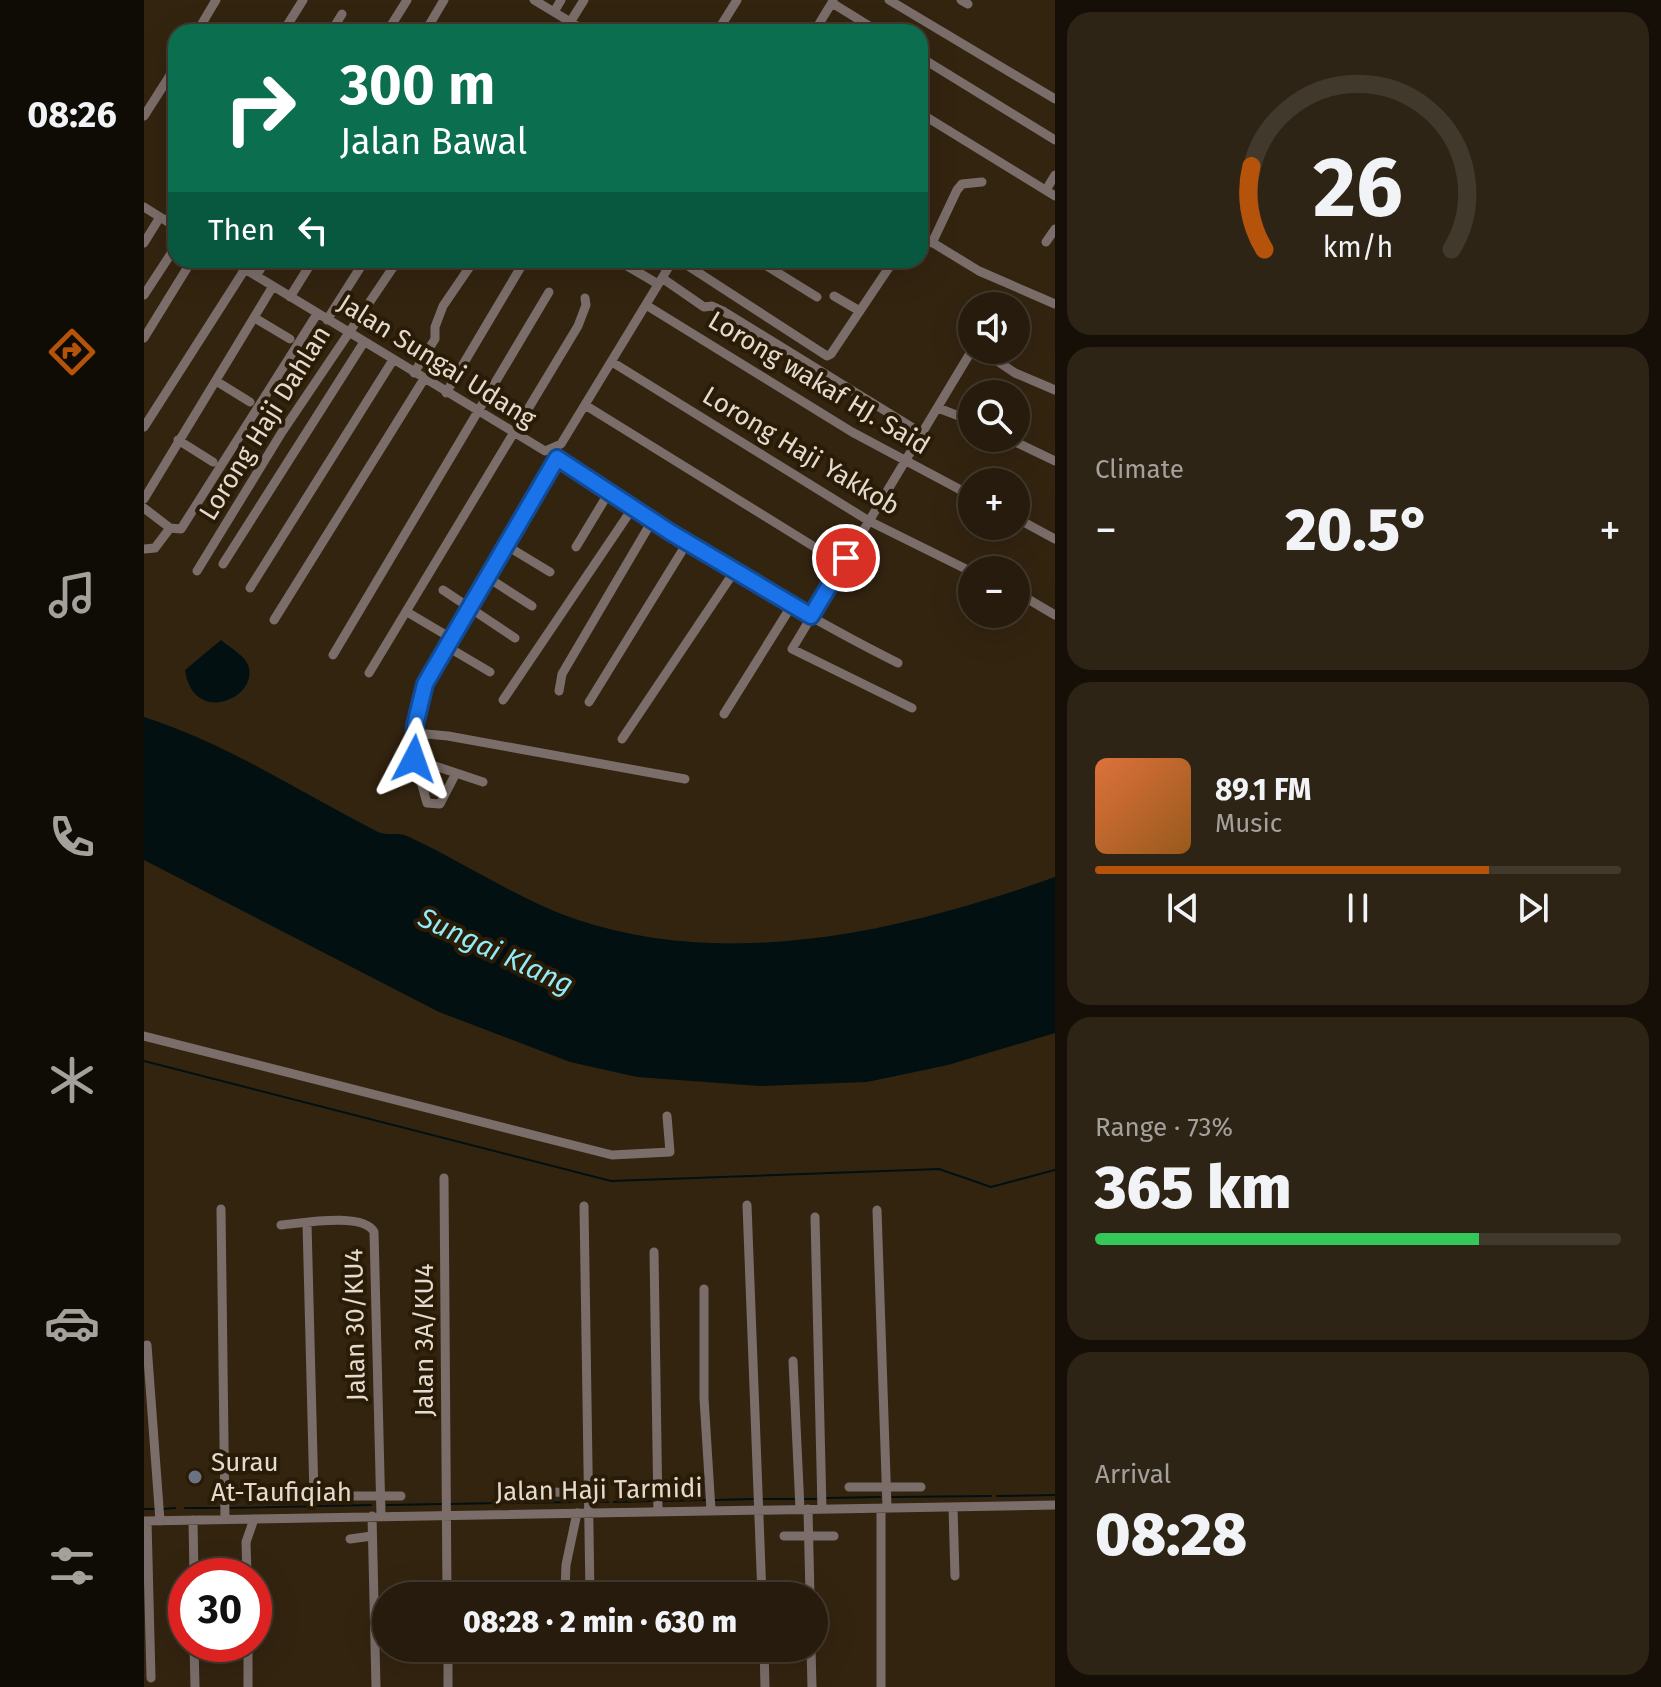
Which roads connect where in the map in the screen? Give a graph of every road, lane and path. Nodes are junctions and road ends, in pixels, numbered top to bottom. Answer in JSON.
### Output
{"nodes":[{"id":1,"x":216,"y":0,"type":"edge"},
{"id":2,"x":303,"y":0,"type":"edge"},
{"id":3,"x":407,"y":0,"type":"edge"},
{"id":4,"x":444,"y":0,"type":"edge"},
{"id":5,"x":534,"y":0,"type":"edge"},
{"id":6,"x":561,"y":0,"type":"edge"},
{"id":7,"x":584,"y":0,"type":"edge"},
{"id":8,"x":737,"y":0,"type":"edge"},
{"id":9,"x":889,"y":0,"type":"edge"},
{"id":10,"x":832,"y":1,"type":"edge"},
{"id":11,"x":554,"y":12,"type":"junction"},
{"id":12,"x":342,"y":14,"type":"dead end"},
{"id":13,"x":571,"y":22,"type":"junction"},
{"id":14,"x":202,"y":24,"type":"edge"},
{"id":15,"x":288,"y":24,"type":"edge"},
{"id":16,"x":336,"y":24,"type":"edge"},
{"id":17,"x":392,"y":24,"type":"edge"},
{"id":18,"x":430,"y":24,"type":"edge"},
{"id":19,"x":574,"y":24,"type":"edge"},
{"id":20,"x":722,"y":24,"type":"edge"},
{"id":21,"x":819,"y":24,"type":"edge"},
{"id":22,"x":867,"y":24,"type":"edge"},
{"id":23,"x":928,"y":62,"type":"edge"},
{"id":24,"x":168,"y":78,"type":"edge"},
{"id":25,"x":1055,"y":99,"type":"edge"},
{"id":26,"x":144,"y":116,"type":"edge"},
{"id":27,"x":928,"y":118,"type":"edge"},
{"id":28,"x":1055,"y":140,"type":"edge"},
{"id":29,"x":1055,"y":175,"type":"edge"},
{"id":30,"x":982,"y":182,"type":"dead end"},
{"id":31,"x":1050,"y":193,"type":"edge"},
{"id":32,"x":144,"y":207,"type":"edge"},
{"id":33,"x":168,"y":221,"type":"edge"},
{"id":34,"x":1055,"y":229,"type":"edge"},
{"id":35,"x":928,"y":240,"type":"edge"},
{"id":36,"x":1046,"y":242,"type":"dead end"},
{"id":37,"x":144,"y":243,"type":"edge"},
{"id":38,"x":932,"y":243,"type":"junction"},
{"id":39,"x":168,"y":258,"type":"edge"},
{"id":40,"x":187,"y":268,"type":"edge"},
{"id":41,"x":261,"y":268,"type":"edge"},
{"id":42,"x":308,"y":268,"type":"edge"},
{"id":43,"x":360,"y":268,"type":"edge"},
{"id":44,"x":392,"y":268,"type":"edge"},
{"id":45,"x":469,"y":268,"type":"edge"},
{"id":46,"x":520,"y":268,"type":"edge"},
{"id":47,"x":633,"y":268,"type":"edge"},
{"id":48,"x":670,"y":268,"type":"edge"},
{"id":49,"x":689,"y":268,"type":"edge"},
{"id":50,"x":771,"y":268,"type":"edge"},
{"id":51,"x":888,"y":268,"type":"edge"},
{"id":52,"x":245,"y":269,"type":"joint"},
{"id":53,"x":774,"y":270,"type":"joint"},
{"id":54,"x":256,"y":276,"type":"junction"},
{"id":55,"x":660,"y":281,"type":"junction"},
{"id":56,"x":273,"y":286,"type":"junction"},
{"id":57,"x":549,"y":292,"type":"dead end"},
{"id":58,"x":144,"y":295,"type":"edge"},
{"id":59,"x":834,"y":296,"type":"dead end"},
{"id":60,"x":290,"y":297,"type":"junction"},
{"id":61,"x":817,"y":297,"type":"dead end"},
{"id":62,"x":585,"y":298,"type":"dead end"},
{"id":63,"x":1055,"y":304,"type":"edge"},
{"id":64,"x":646,"y":305,"type":"junction"},
{"id":65,"x":858,"y":310,"type":"junction"},
{"id":66,"x":317,"y":314,"type":"junction"},
{"id":67,"x":255,"y":318,"type":"junction"},
{"id":68,"x":327,"y":320,"type":"junction"},
{"id":69,"x":348,"y":332,"type":"junction"},
{"id":70,"x":144,"y":338,"type":"edge"},
{"id":71,"x":290,"y":339,"type":"dead end"},
{"id":72,"x":364,"y":342,"type":"junction"},
{"id":73,"x":824,"y":354,"type":"junction"},
{"id":74,"x":393,"y":360,"type":"junction"},
{"id":75,"x":612,"y":362,"type":"junction"},
{"id":76,"x":963,"y":364,"type":"edge"},
{"id":77,"x":1002,"y":364,"type":"edge"},
{"id":78,"x":811,"y":365,"type":"junction"},
{"id":79,"x":414,"y":373,"type":"junction"},
{"id":80,"x":424,"y":379,"type":"junction"},
{"id":81,"x":216,"y":381,"type":"junction"},
{"id":82,"x":1055,"y":390,"type":"edge"},
{"id":83,"x":446,"y":393,"type":"junction"},
{"id":84,"x":250,"y":402,"type":"dead end"},
{"id":85,"x":585,"y":405,"type":"junction"},
{"id":86,"x":938,"y":408,"type":"junction"},
{"id":87,"x":476,"y":411,"type":"junction"},
{"id":88,"x":958,"y":416,"type":"edge"},
{"id":89,"x":144,"y":427,"type":"edge"},
{"id":90,"x":513,"y":434,"type":"junction"},
{"id":91,"x":923,"y":434,"type":"junction"},
{"id":92,"x":178,"y":440,"type":"junction"},
{"id":93,"x":1030,"y":449,"type":"edge"},
{"id":94,"x":554,"y":455,"type":"junction"},
{"id":95,"x":1055,"y":461,"type":"edge"},
{"id":96,"x":213,"y":462,"type":"dead end"},
{"id":97,"x":906,"y":462,"type":"junction"},
{"id":98,"x":958,"y":489,"type":"edge"},
{"id":99,"x":608,"y":494,"type":"junction"},
{"id":100,"x":144,"y":499,"type":"edge"},
{"id":101,"x":144,"y":508,"type":"edge"},
{"id":102,"x":632,"y":509,"type":"junction"},
{"id":103,"x":652,"y":521,"type":"junction"},
{"id":104,"x":869,"y":521,"type":"junction"},
{"id":105,"x":1030,"y":526,"type":"edge"},
{"id":106,"x":170,"y":528,"type":"junction"},
{"id":107,"x":1055,"y":539,"type":"edge"},
{"id":108,"x":687,"y":543,"type":"junction"},
{"id":109,"x":507,"y":546,"type":"junction"},
{"id":110,"x":576,"y":547,"type":"dead end"},
{"id":111,"x":144,"y":549,"type":"edge"},
{"id":112,"x":223,"y":564,"type":"dead end"},
{"id":113,"x":842,"y":564,"type":"junction"},
{"id":114,"x":958,"y":565,"type":"edge"},
{"id":115,"x":197,"y":571,"type":"dead end"},
{"id":116,"x":550,"y":572,"type":"dead end"},
{"id":117,"x":734,"y":572,"type":"junction"},
{"id":118,"x":487,"y":577,"type":"junction"},
{"id":119,"x":250,"y":588,"type":"dead end"},
{"id":120,"x":443,"y":590,"type":"dead end"},
{"id":121,"x":1030,"y":600,"type":"edge"},
{"id":122,"x":792,"y":605,"type":"junction"},
{"id":123,"x":532,"y":606,"type":"dead end"},
{"id":124,"x":469,"y":608,"type":"junction"},
{"id":125,"x":407,"y":612,"type":"junction"},
{"id":126,"x":1055,"y":615,"type":"edge"},
{"id":127,"x":811,"y":616,"type":"junction"},
{"id":128,"x":274,"y":620,"type":"dead end"},
{"id":129,"x":515,"y":638,"type":"dead end"},
{"id":130,"x":449,"y":642,"type":"junction"},
{"id":131,"x":333,"y":655,"type":"dead end"},
{"id":132,"x":898,"y":663,"type":"dead end"},
{"id":133,"x":490,"y":672,"type":"dead end"},
{"id":134,"x":369,"y":673,"type":"dead end"},
{"id":135,"x":559,"y":691,"type":"dead end"},
{"id":136,"x":503,"y":700,"type":"dead end"},
{"id":137,"x":589,"y":702,"type":"dead end"},
{"id":138,"x":912,"y":708,"type":"dead end"},
{"id":139,"x":724,"y":714,"type":"dead end"},
{"id":140,"x":415,"y":729,"type":"junction"},
{"id":141,"x":622,"y":739,"type":"dead end"},
{"id":142,"x":414,"y":759,"type":"junction"},
{"id":143,"x":456,"y":773,"type":"junction"},
{"id":144,"x":685,"y":779,"type":"dead end"},
{"id":145,"x":483,"y":782,"type":"dead end"},
{"id":146,"x":144,"y":1036,"type":"edge"},
{"id":147,"x":667,"y":1116,"type":"dead end"},
{"id":148,"x":444,"y":1178,"type":"dead end"},
{"id":149,"x":747,"y":1205,"type":"dead end"},
{"id":150,"x":584,"y":1206,"type":"dead end"},
{"id":151,"x":221,"y":1209,"type":"dead end"},
{"id":152,"x":877,"y":1210,"type":"dead end"},
{"id":153,"x":815,"y":1217,"type":"dead end"},
{"id":154,"x":307,"y":1223,"type":"junction"},
{"id":155,"x":281,"y":1225,"type":"dead end"},
{"id":156,"x":654,"y":1252,"type":"dead end"},
{"id":157,"x":704,"y":1289,"type":"dead end"},
{"id":158,"x":147,"y":1345,"type":"dead end"},
{"id":159,"x":793,"y":1361,"type":"dead end"},
{"id":160,"x":849,"y":1487,"type":"dead end"},
{"id":161,"x":921,"y":1487,"type":"dead end"},
{"id":162,"x":886,"y":1488,"type":"junction"},
{"id":163,"x":289,"y":1490,"type":"dead end"},
{"id":164,"x":551,"y":1492,"type":"dead end"},
{"id":165,"x":587,"y":1493,"type":"junction"},
{"id":166,"x":314,"y":1496,"type":"junction"},
{"id":167,"x":380,"y":1496,"type":"junction"},
{"id":168,"x":401,"y":1496,"type":"dead end"},
{"id":169,"x":1055,"y":1505,"type":"edge"},
{"id":170,"x":447,"y":1507,"type":"junction"},
{"id":171,"x":711,"y":1507,"type":"junction"},
{"id":172,"x":953,"y":1507,"type":"junction"},
{"id":173,"x":884,"y":1508,"type":"junction"},
{"id":174,"x":804,"y":1509,"type":"junction"},
{"id":175,"x":822,"y":1509,"type":"junction"},
{"id":176,"x":760,"y":1510,"type":"junction"},
{"id":177,"x":658,"y":1512,"type":"junction"},
{"id":178,"x":583,"y":1513,"type":"junction"},
{"id":179,"x":376,"y":1516,"type":"junction"},
{"id":180,"x":225,"y":1519,"type":"junction"},
{"id":181,"x":254,"y":1519,"type":"junction"},
{"id":182,"x":193,"y":1520,"type":"junction"},
{"id":183,"x":146,"y":1521,"type":"edge"},
{"id":184,"x":160,"y":1521,"type":"junction"},
{"id":185,"x":372,"y":1536,"type":"junction"},
{"id":186,"x":784,"y":1536,"type":"dead end"},
{"id":187,"x":809,"y":1536,"type":"junction"},
{"id":188,"x":834,"y":1536,"type":"dead end"},
{"id":189,"x":350,"y":1539,"type":"dead end"},
{"id":190,"x":194,"y":1558,"type":"edge"},
{"id":191,"x":246,"y":1558,"type":"edge"},
{"id":192,"x":955,"y":1576,"type":"dead end"},
{"id":193,"x":447,"y":1582,"type":"edge"},
{"id":194,"x":565,"y":1582,"type":"edge"},
{"id":195,"x":589,"y":1582,"type":"edge"},
{"id":196,"x":762,"y":1582,"type":"edge"},
{"id":197,"x":810,"y":1582,"type":"edge"},
{"id":198,"x":194,"y":1662,"type":"edge"},
{"id":199,"x":248,"y":1662,"type":"edge"},
{"id":200,"x":448,"y":1662,"type":"edge"},
{"id":201,"x":764,"y":1662,"type":"edge"},
{"id":202,"x":811,"y":1662,"type":"edge"},
{"id":203,"x":151,"y":1678,"type":"dead end"},
{"id":204,"x":195,"y":1687,"type":"edge"},
{"id":205,"x":248,"y":1687,"type":"edge"},
{"id":206,"x":376,"y":1687,"type":"edge"},
{"id":207,"x":448,"y":1687,"type":"edge"},
{"id":208,"x":765,"y":1687,"type":"edge"},
{"id":209,"x":812,"y":1687,"type":"edge"},
{"id":210,"x":881,"y":1687,"type":"edge"}],
"edges":[{"from":1,"to":14,"type":"street"},
{"from":2,"to":15,"type":"street"},
{"from":3,"to":17,"type":"street"},
{"from":4,"to":18,"type":"street"},
{"from":5,"to":11,"type":"street"},
{"from":6,"to":11,"type":"street"},
{"from":7,"to":13,"type":"street"},
{"from":8,"to":20,"type":"street"},
{"from":9,"to":25,"type":"street"},
{"from":10,"to":21,"type":"street"},
{"from":10,"to":22,"type":"street"},
{"from":11,"to":13,"type":"street"},
{"from":12,"to":16,"type":"street"},
{"from":13,"to":19,"type":"street"},
{"from":23,"to":28,"type":"street"},
{"from":24,"to":26,"type":"street"},
{"from":27,"to":31,"type":"street"},
{"from":29,"to":31,"type":"street"},
{"from":30,"to":38,"type":"street"},
{"from":32,"to":33,"type":"street"},
{"from":33,"to":37,"type":"street"},
{"from":34,"to":36,"type":"street"},
{"from":35,"to":38,"type":"street"},
{"from":38,"to":63,"type":"street"},
{"from":39,"to":58,"type":"street"},
{"from":40,"to":70,"type":"street"},
{"from":41,"to":54,"type":"street"},
{"from":42,"to":60,"type":"street"},
{"from":43,"to":68,"type":"street"},
{"from":44,"to":69,"type":"street","name":"Lorong Haji Dahlan"},
{"from":45,"to":79,"type":"street"},
{"from":46,"to":83,"type":"street"},
{"from":47,"to":55,"type":"street"},
{"from":48,"to":55,"type":"street","name":"Jalan Sungai Udang"},
{"from":49,"to":73,"type":"street"},
{"from":50,"to":53,"type":"street"},
{"from":51,"to":65,"type":"street"},
{"from":52,"to":54,"type":"street","name":"Jalan Sungai Udang"},
{"from":52,"to":89,"type":"street"},
{"from":53,"to":61,"type":"street"},
{"from":54,"to":56,"type":"street","name":"Jalan Sungai Udang"},
{"from":55,"to":64,"type":"street","name":"Jalan Sungai Udang"},
{"from":55,"to":78,"type":"street"},
{"from":56,"to":60,"type":"street","name":"Jalan Sungai Udang"},
{"from":56,"to":67,"type":"street"},
{"from":57,"to":87,"type":"street"},
{"from":59,"to":65,"type":"street"},
{"from":60,"to":66,"type":"street","name":"Jalan Sungai Udang"},
{"from":62,"to":90,"type":"street"},
{"from":64,"to":75,"type":"street","name":"Jalan Sungai Udang"},
{"from":64,"to":97,"type":"street","name":"Lorong wakaf HJ. Said"},
{"from":65,"to":73,"type":"street"},
{"from":66,"to":68,"type":"street","name":"Jalan Sungai Udang"},
{"from":66,"to":106,"type":"street"},
{"from":67,"to":71,"type":"street"},
{"from":67,"to":81,"type":"street"},
{"from":68,"to":69,"type":"street","name":"Jalan Sungai Udang"},
{"from":69,"to":72,"type":"street","name":"Jalan Sungai Udang"},
{"from":69,"to":115,"type":"street","name":"Lorong Haji Dahlan"},
{"from":72,"to":74,"type":"street","name":"Jalan Sungai Udang"},
{"from":72,"to":112,"type":"street"},
{"from":73,"to":78,"type":"street"},
{"from":74,"to":79,"type":"street","name":"Jalan Sungai Udang"},
{"from":74,"to":119,"type":"street"},
{"from":75,"to":85,"type":"street","name":"Jalan Sungai Udang"},
{"from":75,"to":104,"type":"street","name":"Lorong Haji Yakkob"},
{"from":76,"to":86,"type":"street"},
{"from":77,"to":82,"type":"street"},
{"from":78,"to":91,"type":"street"},
{"from":79,"to":80,"type":"street","name":"Jalan Sungai Udang"},
{"from":80,"to":83,"type":"street","name":"Jalan Sungai Udang"},
{"from":80,"to":128,"type":"street"},
{"from":81,"to":84,"type":"street"},
{"from":81,"to":92,"type":"street"},
{"from":83,"to":87,"type":"street","name":"Jalan Sungai Udang"},
{"from":85,"to":94,"type":"street","name":"Jalan Sungai Udang"},
{"from":85,"to":113,"type":"street"},
{"from":86,"to":88,"type":"street"},
{"from":86,"to":91,"type":"street"},
{"from":87,"to":90,"type":"street","name":"Jalan Sungai Udang"},
{"from":87,"to":131,"type":"street"},
{"from":90,"to":94,"type":"street","name":"Jalan Sungai Udang"},
{"from":90,"to":125,"type":"street"},
{"from":91,"to":97,"type":"street"},
{"from":92,"to":96,"type":"street"},
{"from":92,"to":100,"type":"street"},
{"from":93,"to":95,"type":"street"},
{"from":94,"to":99,"type":"street"},
{"from":94,"to":109,"type":"street"},
{"from":97,"to":98,"type":"street","name":"Lorong wakaf HJ. Said"},
{"from":97,"to":104,"type":"street"},
{"from":99,"to":102,"type":"street"},
{"from":99,"to":110,"type":"street"},
{"from":101,"to":106,"type":"street"},
{"from":102,"to":103,"type":"street"},
{"from":102,"to":136,"type":"street"},
{"from":103,"to":108,"type":"street"},
{"from":103,"to":135,"type":"street"},
{"from":104,"to":113,"type":"street"},
{"from":104,"to":114,"type":"street","name":"Lorong Haji Yakkob"},
{"from":105,"to":107,"type":"street"},
{"from":106,"to":111,"type":"street"},
{"from":108,"to":117,"type":"street"},
{"from":108,"to":137,"type":"street"},
{"from":109,"to":116,"type":"street"},
{"from":109,"to":118,"type":"street"},
{"from":113,"to":127,"type":"street"},
{"from":117,"to":122,"type":"street"},
{"from":117,"to":141,"type":"street"},
{"from":118,"to":123,"type":"street"},
{"from":118,"to":124,"type":"street"},
{"from":120,"to":124,"type":"street"},
{"from":121,"to":126,"type":"street"},
{"from":122,"to":127,"type":"street"},
{"from":122,"to":139,"type":"street"},
{"from":124,"to":129,"type":"street"},
{"from":124,"to":130,"type":"street"},
{"from":125,"to":130,"type":"street"},
{"from":125,"to":134,"type":"street"},
{"from":127,"to":132,"type":"street"},
{"from":127,"to":138,"type":"street"},
{"from":130,"to":133,"type":"street"},
{"from":130,"to":140,"type":"street"},
{"from":140,"to":142,"type":"street"},
{"from":140,"to":144,"type":"street"},
{"from":142,"to":143,"type":"street"},
{"from":142,"to":143,"type":"street"},
{"from":143,"to":145,"type":"street"},
{"from":146,"to":147,"type":"street"},
{"from":148,"to":170,"type":"street","name":"Jalan 3A/KU4"},
{"from":149,"to":176,"type":"street"},
{"from":150,"to":165,"type":"street"},
{"from":151,"to":180,"type":"street"},
{"from":152,"to":162,"type":"street"},
{"from":153,"to":175,"type":"street"},
{"from":154,"to":155,"type":"street","name":"Jalan 30/KU4"},
{"from":154,"to":166,"type":"street"},
{"from":154,"to":167,"type":"street","name":"Jalan 30/KU4"},
{"from":156,"to":177,"type":"street"},
{"from":157,"to":171,"type":"street"},
{"from":158,"to":184,"type":"street"},
{"from":159,"to":174,"type":"street"},
{"from":160,"to":162,"type":"street"},
{"from":161,"to":162,"type":"street"},
{"from":162,"to":173,"type":"street"},
{"from":163,"to":166,"type":"street"},
{"from":164,"to":165,"type":"street"},
{"from":165,"to":178,"type":"street"},
{"from":166,"to":167,"type":"street"},
{"from":167,"to":168,"type":"street"},
{"from":167,"to":179,"type":"street","name":"Jalan 30/KU4"},
{"from":169,"to":172,"type":"street","name":"Jalan Haji Tarmidi"},
{"from":170,"to":178,"type":"street","name":"Jalan Haji Tarmidi"},
{"from":170,"to":179,"type":"street","name":"Jalan Haji Tarmidi"},
{"from":170,"to":193,"type":"street","name":"Jalan 3A/KU4"},
{"from":171,"to":176,"type":"street","name":"Jalan Haji Tarmidi"},
{"from":171,"to":177,"type":"street","name":"Jalan Haji Tarmidi"},
{"from":172,"to":173,"type":"street","name":"Jalan Haji Tarmidi"},
{"from":172,"to":192,"type":"street"},
{"from":173,"to":175,"type":"street","name":"Jalan Haji Tarmidi"},
{"from":173,"to":210,"type":"street"},
{"from":174,"to":175,"type":"street","name":"Jalan Haji Tarmidi"},
{"from":174,"to":176,"type":"street","name":"Jalan Haji Tarmidi"},
{"from":174,"to":187,"type":"street"},
{"from":176,"to":196,"type":"street"},
{"from":177,"to":178,"type":"street","name":"Jalan Haji Tarmidi"},
{"from":178,"to":194,"type":"street"},
{"from":178,"to":195,"type":"street"},
{"from":179,"to":181,"type":"street","name":"Jalan Haji Tarmidi"},
{"from":179,"to":185,"type":"street","name":"Jalan 30/KU4"},
{"from":180,"to":181,"type":"street","name":"Jalan Haji Tarmidi"},
{"from":180,"to":182,"type":"street","name":"Jalan Haji Tarmidi"},
{"from":181,"to":191,"type":"street"},
{"from":182,"to":184,"type":"street","name":"Jalan Haji Tarmidi"},
{"from":182,"to":190,"type":"street"},
{"from":183,"to":184,"type":"street","name":"Jalan Haji Tarmidi"},
{"from":183,"to":203,"type":"street"},
{"from":185,"to":189,"type":"street"},
{"from":185,"to":206,"type":"street","name":"Jalan 30/KU4"},
{"from":186,"to":187,"type":"street"},
{"from":187,"to":188,"type":"street"},
{"from":187,"to":197,"type":"street"},
{"from":198,"to":204,"type":"street"},
{"from":199,"to":205,"type":"street"},
{"from":200,"to":207,"type":"street"},
{"from":201,"to":208,"type":"street"},
{"from":202,"to":209,"type":"street"}]}
